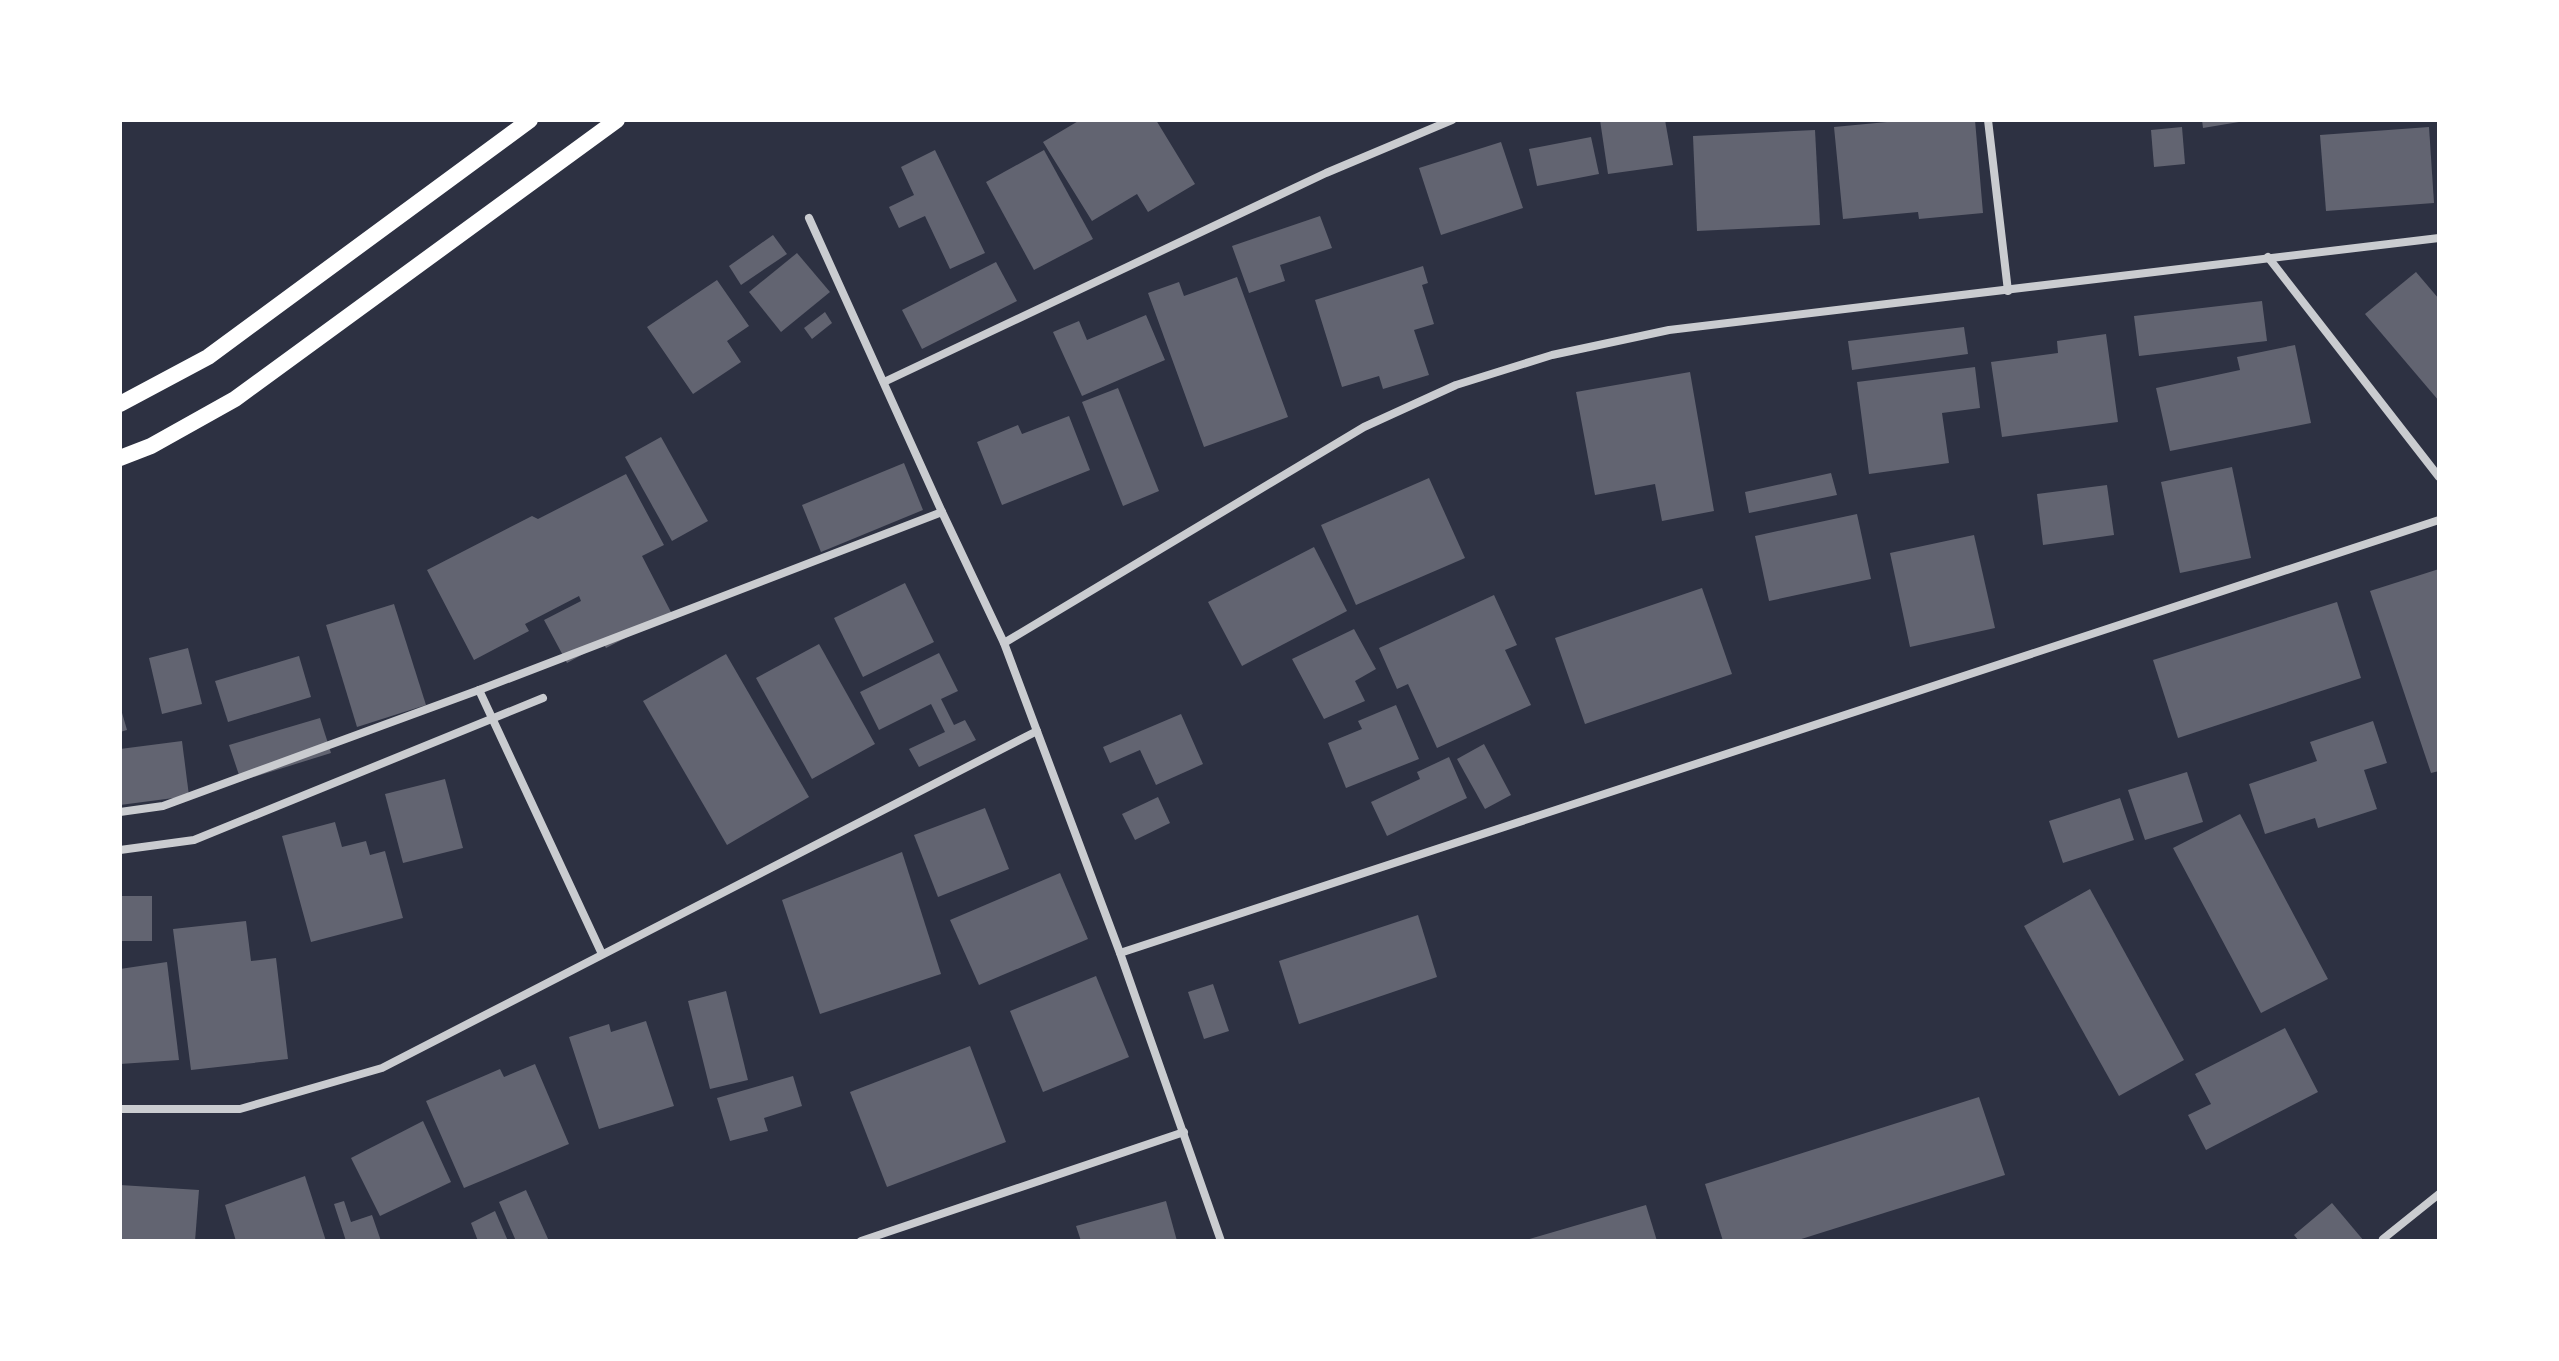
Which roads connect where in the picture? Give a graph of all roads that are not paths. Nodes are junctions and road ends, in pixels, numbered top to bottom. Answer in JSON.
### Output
{"nodes":[{"id":1,"x":530,"y":120,"type":"edge"},
{"id":2,"x":617,"y":120,"type":"edge"},
{"id":3,"x":1452,"y":120,"type":"edge"},
{"id":4,"x":1988,"y":120,"type":"edge"},
{"id":5,"x":809,"y":218,"type":"dead end"},
{"id":6,"x":2439,"y":238,"type":"edge"},
{"id":7,"x":2268,"y":257,"type":"junction"},
{"id":8,"x":2008,"y":291,"type":"junction"},
{"id":9,"x":884,"y":382,"type":"junction"},
{"id":10,"x":120,"y":404,"type":"edge"},
{"id":11,"x":120,"y":458,"type":"edge"},
{"id":12,"x":2439,"y":477,"type":"edge"},
{"id":13,"x":942,"y":512,"type":"junction"},
{"id":14,"x":2439,"y":520,"type":"edge"},
{"id":15,"x":1004,"y":643,"type":"junction"},
{"id":16,"x":479,"y":690,"type":"junction"},
{"id":17,"x":543,"y":698,"type":"dead end"},
{"id":18,"x":492,"y":719,"type":"junction"},
{"id":19,"x":1037,"y":731,"type":"junction"},
{"id":20,"x":120,"y":812,"type":"edge"},
{"id":21,"x":120,"y":850,"type":"edge"},
{"id":22,"x":1120,"y":953,"type":"junction"},
{"id":23,"x":602,"y":954,"type":"junction"},
{"id":24,"x":120,"y":1109,"type":"edge"},
{"id":25,"x":1184,"y":1132,"type":"junction"},
{"id":26,"x":2439,"y":1194,"type":"edge"},
{"id":27,"x":883,"y":1238,"type":"edge"},
{"id":28,"x":2383,"y":1239,"type":"dead end"},
{"id":29,"x":861,"y":1241,"type":"edge"},
{"id":30,"x":1221,"y":1241,"type":"edge"}],
"edges":[{"from":1,"to":10,"type":"main road"},
{"from":2,"to":11,"type":"main road"},
{"from":3,"to":9,"type":"street"},
{"from":4,"to":8,"type":"street"},
{"from":5,"to":9,"type":"street"},
{"from":6,"to":7,"type":"street"},
{"from":7,"to":8,"type":"street"},
{"from":7,"to":12,"type":"street"},
{"from":8,"to":15,"type":"street"},
{"from":9,"to":13,"type":"street"},
{"from":13,"to":15,"type":"street"},
{"from":13,"to":16,"type":"street"},
{"from":14,"to":22,"type":"street"},
{"from":15,"to":19,"type":"street"},
{"from":16,"to":18,"type":"street"},
{"from":16,"to":20,"type":"street"},
{"from":17,"to":18,"type":"street"},
{"from":18,"to":21,"type":"street"},
{"from":18,"to":23,"type":"street"},
{"from":19,"to":22,"type":"street"},
{"from":19,"to":23,"type":"street"},
{"from":22,"to":25,"type":"street"},
{"from":23,"to":24,"type":"street"},
{"from":25,"to":27,"type":"street"},
{"from":25,"to":30,"type":"street"},
{"from":26,"to":28,"type":"street"},
{"from":27,"to":29,"type":"street"}]}
